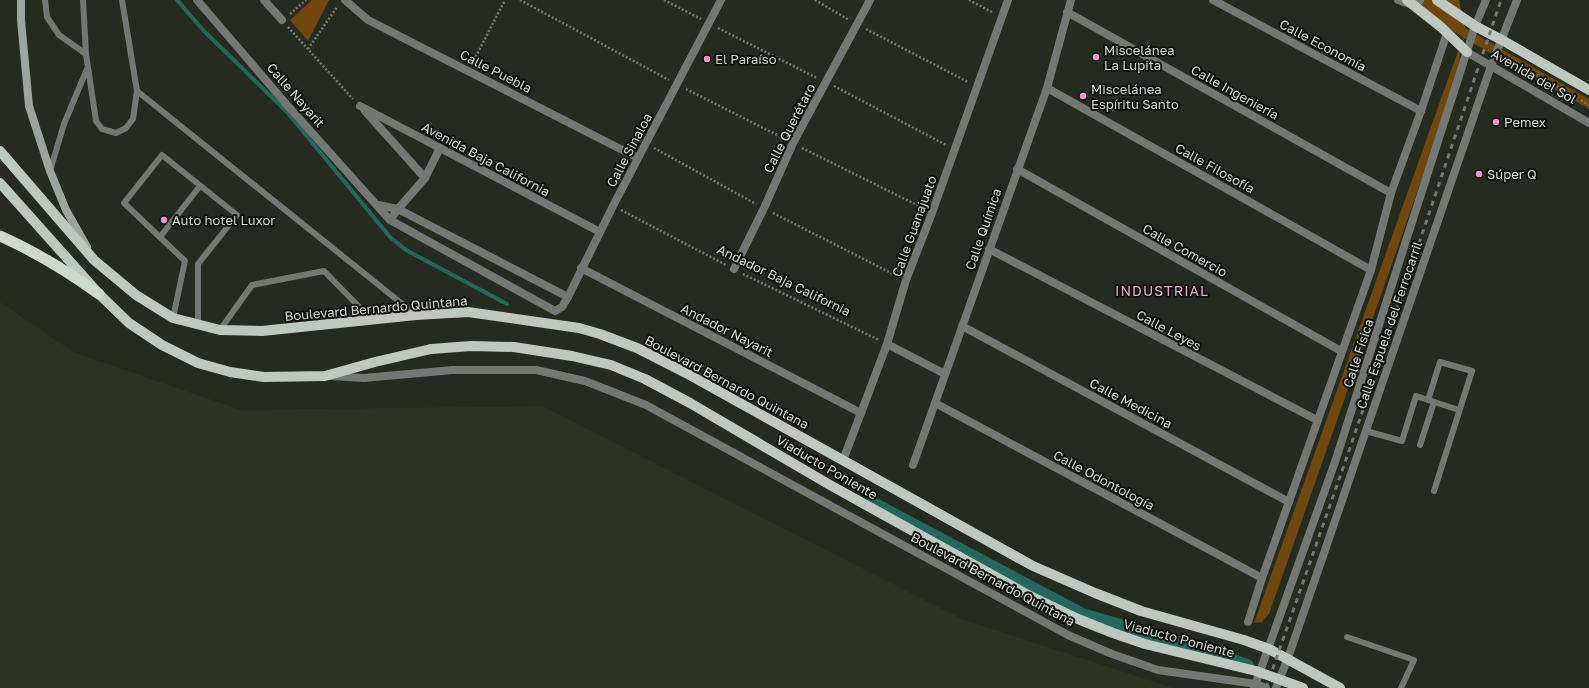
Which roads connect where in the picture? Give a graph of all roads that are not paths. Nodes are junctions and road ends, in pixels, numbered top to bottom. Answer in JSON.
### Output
{"nodes":[{"id":1,"x":21,"y":0,"type":"edge"},
{"id":2,"x":45,"y":0,"type":"edge"},
{"id":3,"x":83,"y":0,"type":"edge"},
{"id":4,"x":122,"y":0,"type":"edge"},
{"id":5,"x":197,"y":0,"type":"edge"},
{"id":6,"x":264,"y":0,"type":"edge"},
{"id":7,"x":345,"y":0,"type":"edge"},
{"id":8,"x":721,"y":0,"type":"edge"},
{"id":9,"x":870,"y":0,"type":"edge"},
{"id":10,"x":1008,"y":0,"type":"edge"},
{"id":11,"x":1071,"y":0,"type":"edge"},
{"id":12,"x":1213,"y":0,"type":"edge"},
{"id":13,"x":1398,"y":0,"type":"edge"},
{"id":14,"x":1437,"y":0,"type":"edge"},
{"id":15,"x":1486,"y":0,"type":"edge"},
{"id":16,"x":1517,"y":0,"type":"edge"},
{"id":17,"x":1414,"y":2,"type":"edge"},
{"id":18,"x":1067,"y":12,"type":"junction"},
{"id":19,"x":282,"y":20,"type":"road end"},
{"id":20,"x":1475,"y":26,"type":"junction"},
{"id":21,"x":1447,"y":33,"type":"junction"},
{"id":22,"x":1502,"y":40,"type":"junction"},
{"id":23,"x":1467,"y":52,"type":"junction"},
{"id":24,"x":86,"y":54,"type":"junction"},
{"id":25,"x":1491,"y":66,"type":"junction"},
{"id":26,"x":88,"y":68,"type":"junction"},
{"id":27,"x":1047,"y":88,"type":"junction"},
{"id":28,"x":1589,"y":90,"type":"edge"},
{"id":29,"x":137,"y":91,"type":"junction"},
{"id":30,"x":1421,"y":110,"type":"junction"},
{"id":31,"x":1589,"y":123,"type":"edge"},
{"id":32,"x":440,"y":148,"type":"junction"},
{"id":33,"x":0,"y":150,"type":"edge"},
{"id":34,"x":638,"y":158,"type":"junction"},
{"id":35,"x":1017,"y":169,"type":"junction"},
{"id":36,"x":50,"y":170,"type":"junction"},
{"id":37,"x":426,"y":178,"type":"junction"},
{"id":38,"x":0,"y":183,"type":"edge"},
{"id":39,"x":200,"y":186,"type":"junction"},
{"id":40,"x":1391,"y":193,"type":"junction"},
{"id":41,"x":378,"y":205,"type":"junction"},
{"id":42,"x":398,"y":209,"type":"junction"},
{"id":43,"x":390,"y":220,"type":"junction"},
{"id":44,"x":600,"y":232,"type":"junction"},
{"id":45,"x":0,"y":236,"type":"edge"},
{"id":46,"x":160,"y":237,"type":"junction"},
{"id":47,"x":989,"y":249,"type":"junction"},
{"id":48,"x":94,"y":260,"type":"junction"},
{"id":49,"x":581,"y":268,"type":"junction"},
{"id":50,"x":734,"y":269,"type":"road end"},
{"id":51,"x":1371,"y":270,"type":"junction"},
{"id":52,"x":99,"y":294,"type":"junction"},
{"id":53,"x":568,"y":297,"type":"junction"},
{"id":54,"x":558,"y":310,"type":"joint"},
{"id":55,"x":416,"y":315,"type":"junction"},
{"id":56,"x":173,"y":318,"type":"junction"},
{"id":57,"x":372,"y":320,"type":"junction"},
{"id":58,"x":198,"y":325,"type":"junction"},
{"id":59,"x":962,"y":326,"type":"junction"},
{"id":60,"x":220,"y":330,"type":"junction"},
{"id":61,"x":887,"y":344,"type":"junction"},
{"id":62,"x":1341,"y":351,"type":"junction"},
{"id":63,"x":945,"y":374,"type":"junction"},
{"id":64,"x":325,"y":376,"type":"junction"},
{"id":65,"x":1431,"y":401,"type":"junction"},
{"id":66,"x":935,"y":403,"type":"junction"},
{"id":67,"x":1460,"y":410,"type":"junction"},
{"id":68,"x":861,"y":413,"type":"junction"},
{"id":69,"x":1317,"y":420,"type":"junction"},
{"id":70,"x":1366,"y":431,"type":"junction"},
{"id":71,"x":1420,"y":445,"type":"dead end"},
{"id":72,"x":843,"y":460,"type":"junction"},
{"id":73,"x":913,"y":465,"type":"dead end"},
{"id":74,"x":1434,"y":490,"type":"dead end"},
{"id":75,"x":1289,"y":502,"type":"junction"},
{"id":76,"x":1262,"y":578,"type":"junction"},
{"id":77,"x":1248,"y":622,"type":"dead end"},
{"id":78,"x":1347,"y":637,"type":"dead end"},
{"id":79,"x":1269,"y":649,"type":"junction"},
{"id":80,"x":1288,"y":658,"type":"junction"},
{"id":81,"x":1255,"y":686,"type":"edge"},
{"id":82,"x":1266,"y":688,"type":"edge"},
{"id":83,"x":1276,"y":688,"type":"edge"},
{"id":84,"x":1303,"y":688,"type":"edge"},
{"id":85,"x":1340,"y":688,"type":"edge"},
{"id":86,"x":1401,"y":688,"type":"edge"}],
"edges":[{"from":1,"to":36,"type":"main road"},
{"from":2,"to":24,"type":"lane"},
{"from":3,"to":24,"type":"lane"},
{"from":4,"to":29,"type":"lane"},
{"from":5,"to":41,"type":"street","name":"Calle Nayarit"},
{"from":6,"to":19,"type":"street"},
{"from":7,"to":34,"type":"street","name":"Calle Puebla"},
{"from":8,"to":34,"type":"street","name":"Calle Sinaloa"},
{"from":9,"to":50,"type":"street","name":"Calle Querétaro"},
{"from":10,"to":61,"type":"street","name":"Calle Guanajuato"},
{"from":11,"to":18,"type":"street","name":"Calle Química"},
{"from":12,"to":30,"type":"street","name":"Calle Economía"},
{"from":13,"to":17,"type":"street"},
{"from":14,"to":20,"type":"main road","name":"Avenida del Sol"},
{"from":15,"to":20,"type":"street"},
{"from":16,"to":22,"type":"street","name":"Calle Espuela del Ferrocarril"},
{"from":17,"to":21,"type":"main road"},
{"from":18,"to":27,"type":"street","name":"Calle Química"},
{"from":18,"to":40,"type":"street","name":"Calle Ingeniería"},
{"from":20,"to":22,"type":"main road","name":"Avenida del Sol"},
{"from":20,"to":23,"type":"street","name":"Calle Física"},
{"from":21,"to":23,"type":"main road"},
{"from":21,"to":30,"type":"street","name":"Calle Física"},
{"from":22,"to":25,"type":"street","name":"Calle Espuela del Ferrocarril"},
{"from":22,"to":28,"type":"main road","name":"Avenida del Sol"},
{"from":23,"to":25,"type":"street","name":"Avenida del Sol"},
{"from":23,"to":79,"type":"street","name":"Calle Física"},
{"from":24,"to":26,"type":"lane"},
{"from":25,"to":31,"type":"street","name":"Avenida del Sol"},
{"from":25,"to":70,"type":"street","name":"Calle Espuela del Ferrocarril"},
{"from":26,"to":29,"type":"lane"},
{"from":26,"to":36,"type":"lane"},
{"from":27,"to":35,"type":"street","name":"Calle Química"},
{"from":27,"to":51,"type":"street","name":"Calle Filosofía"},
{"from":29,"to":55,"type":"lane"},
{"from":30,"to":40,"type":"street","name":"Calle Física"},
{"from":32,"to":37,"type":"street"},
{"from":32,"to":37,"type":"street","name":"Avenida Baja California"},
{"from":32,"to":44,"type":"street","name":"Avenida Baja California"},
{"from":33,"to":48,"type":"main road","name":"Boulevard Bernardo Quintana"},
{"from":34,"to":44,"type":"street","name":"Calle Sinaloa"},
{"from":35,"to":47,"type":"street","name":"Calle Química"},
{"from":35,"to":62,"type":"street","name":"Calle Comercio"},
{"from":36,"to":48,"type":"main road"},
{"from":37,"to":42,"type":"street"},
{"from":38,"to":52,"type":"main road","name":"Boulevard Bernardo Quintana"},
{"from":39,"to":46,"type":"lane"},
{"from":39,"to":46,"type":"lane"},
{"from":39,"to":58,"type":"lane"},
{"from":40,"to":51,"type":"street","name":"Calle Física"},
{"from":41,"to":42,"type":"street"},
{"from":41,"to":43,"type":"street","name":"Calle Nayarit"},
{"from":42,"to":43,"type":"street"},
{"from":42,"to":53,"type":"street"},
{"from":43,"to":54,"type":"street","name":"Calle Nayarit"},
{"from":44,"to":49,"type":"street","name":"Calle Sinaloa"},
{"from":45,"to":52,"type":"highway"},
{"from":46,"to":56,"type":"lane"},
{"from":47,"to":59,"type":"street","name":"Calle Química"},
{"from":47,"to":69,"type":"street","name":"Calle Leyes"},
{"from":48,"to":56,"type":"main road","name":"Boulevard Bernardo Quintana"},
{"from":49,"to":53,"type":"street","name":"Calle Sinaloa"},
{"from":49,"to":68,"type":"street","name":"Andador Nayarit"},
{"from":51,"to":62,"type":"street","name":"Calle Física"},
{"from":52,"to":64,"type":"main road","name":"Boulevard Bernardo Quintana"},
{"from":53,"to":54,"type":"street","name":"Calle Sinaloa"},
{"from":55,"to":57,"type":"main road","name":"Boulevard Bernardo Quintana"},
{"from":55,"to":72,"type":"main road","name":"Boulevard Bernardo Quintana"},
{"from":56,"to":58,"type":"main road","name":"Boulevard Bernardo Quintana"},
{"from":57,"to":60,"type":"main road","name":"Boulevard Bernardo Quintana"},
{"from":57,"to":60,"type":"lane"},
{"from":58,"to":60,"type":"main road","name":"Boulevard Bernardo Quintana"},
{"from":59,"to":63,"type":"street","name":"Calle Química"},
{"from":59,"to":75,"type":"street","name":"Calle Medicina"},
{"from":61,"to":63,"type":"street"},
{"from":61,"to":68,"type":"street","name":"Calle Guanajuato"},
{"from":62,"to":69,"type":"street","name":"Calle Física"},
{"from":63,"to":66,"type":"street","name":"Calle Química"},
{"from":64,"to":81,"type":"street","name":"Boulevard Bernardo Quintana"},
{"from":64,"to":84,"type":"main road","name":"Viaducto Poniente","bridge":true},
{"from":65,"to":67,"type":"lane"},
{"from":65,"to":67,"type":"lane"},
{"from":65,"to":70,"type":"lane"},
{"from":65,"to":71,"type":"lane"},
{"from":66,"to":73,"type":"street","name":"Calle Química"},
{"from":66,"to":76,"type":"street","name":"Calle Odontología"},
{"from":67,"to":74,"type":"lane"},
{"from":68,"to":72,"type":"street","name":"Calle Guanajuato"},
{"from":69,"to":75,"type":"street","name":"Calle Física"},
{"from":70,"to":80,"type":"street","name":"Calle Espuela del Ferrocarril"},
{"from":72,"to":79,"type":"main road","name":"Boulevard Bernardo Quintana"},
{"from":75,"to":76,"type":"street","name":"Calle Física"},
{"from":76,"to":77,"type":"street","name":"Calle Física"},
{"from":78,"to":86,"type":"lane"},
{"from":79,"to":80,"type":"main road","name":"Boulevard Bernardo Quintana"},
{"from":79,"to":81,"type":"street","name":"Calle Física"},
{"from":80,"to":83,"type":"street","name":"Calle Espuela del Ferrocarril"},
{"from":80,"to":85,"type":"main road","name":"Boulevard Bernardo Quintana"},
{"from":81,"to":82,"type":"street","name":"Boulevard Bernardo Quintana"}]}
